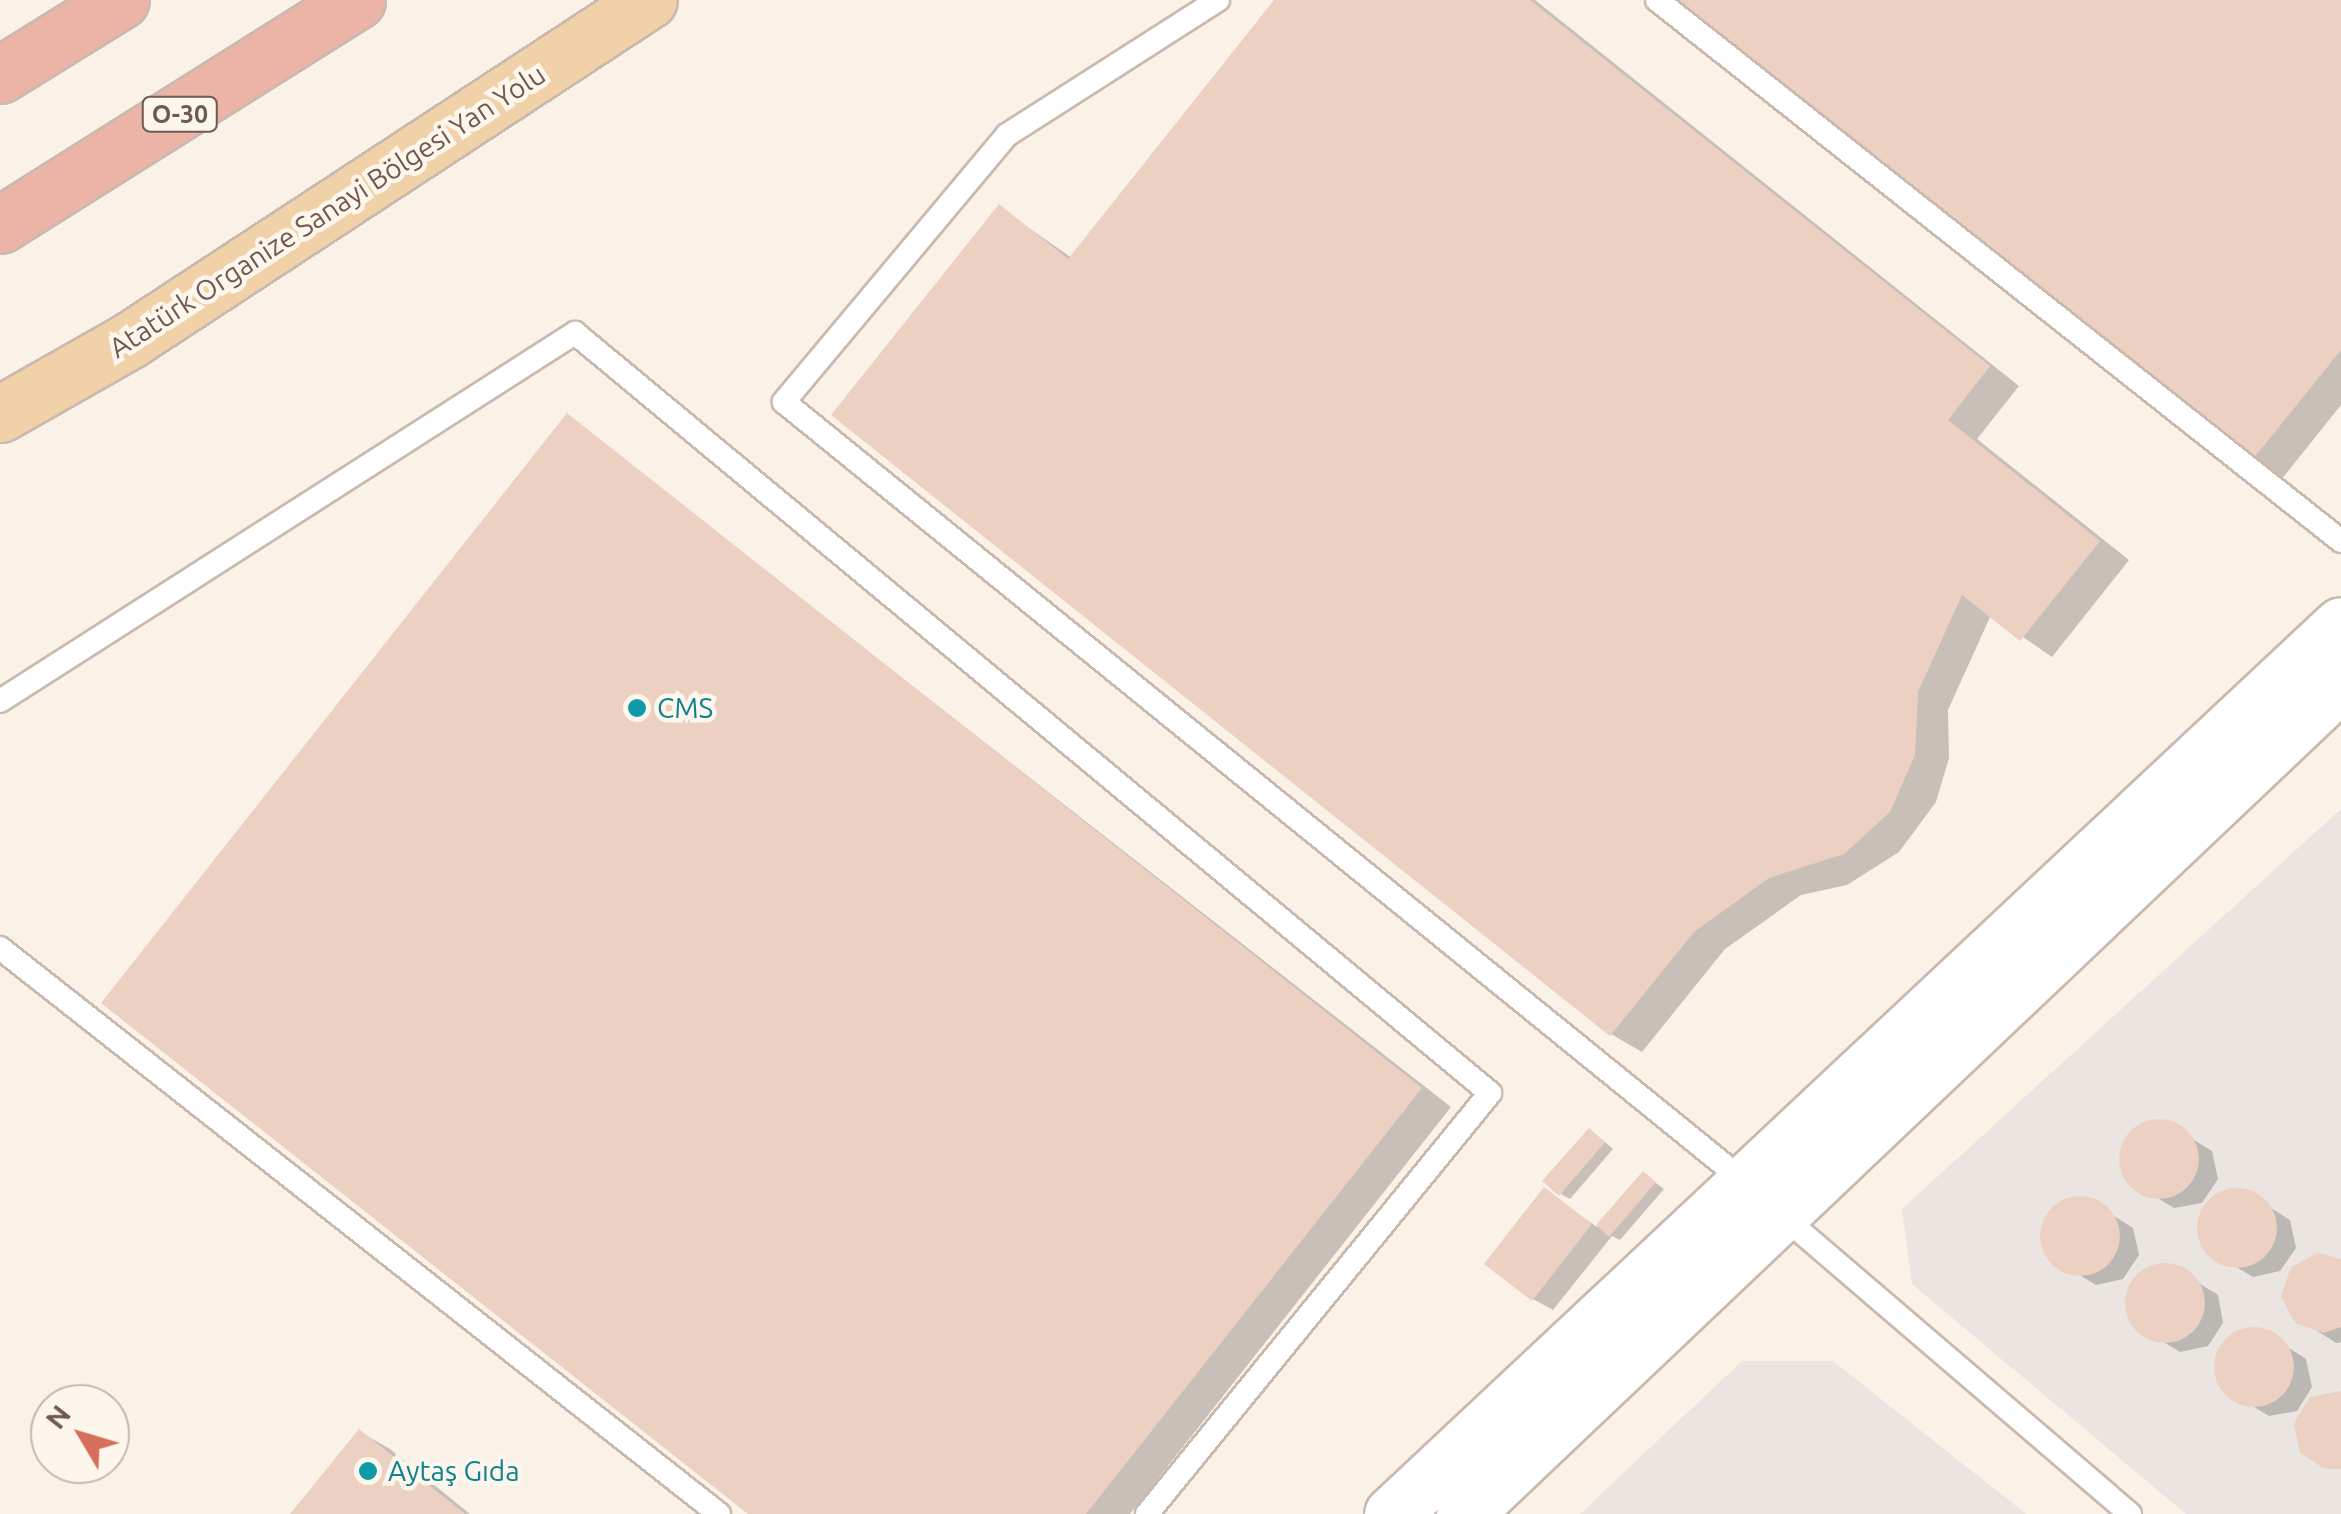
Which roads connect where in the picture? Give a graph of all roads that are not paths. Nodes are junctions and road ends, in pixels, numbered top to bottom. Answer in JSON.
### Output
{"nodes":[{"id":1,"x":121,"y":0,"type":"edge"},
{"id":2,"x":358,"y":0,"type":"edge"},
{"id":3,"x":649,"y":0,"type":"edge"},
{"id":4,"x":1218,"y":0,"type":"edge"},
{"id":5,"x":1657,"y":0,"type":"edge"},
{"id":6,"x":0,"y":74,"type":"edge"},
{"id":7,"x":0,"y":225,"type":"edge"},
{"id":8,"x":0,"y":414,"type":"edge"},
{"id":9,"x":2341,"y":541,"type":"edge"},
{"id":10,"x":2341,"y":625,"type":"edge"},
{"id":11,"x":2341,"y":682,"type":"edge"},
{"id":12,"x":0,"y":702,"type":"edge"},
{"id":13,"x":0,"y":948,"type":"edge"},
{"id":14,"x":1765,"y":1200,"type":"junction"},
{"id":15,"x":719,"y":1514,"type":"edge"},
{"id":16,"x":1147,"y":1514,"type":"edge"},
{"id":17,"x":1392,"y":1514,"type":"edge"},
{"id":18,"x":1464,"y":1514,"type":"edge"},
{"id":19,"x":2130,"y":1514,"type":"edge"}],
"edges":[{"from":1,"to":6,"type":"highway"},
{"from":2,"to":7,"type":"highway","number":"O-30"},
{"from":3,"to":8,"type":"main road","name":"Atatürk Organize Sanayi Bölgesi Yan Yolu"},
{"from":4,"to":14,"type":"lane"},
{"from":5,"to":9,"type":"lane"},
{"from":10,"to":14,"type":"street"},
{"from":11,"to":14,"type":"street"},
{"from":12,"to":16,"type":"lane"},
{"from":13,"to":15,"type":"lane"},
{"from":14,"to":17,"type":"street"},
{"from":14,"to":18,"type":"street"},
{"from":14,"to":19,"type":"lane"}]}
